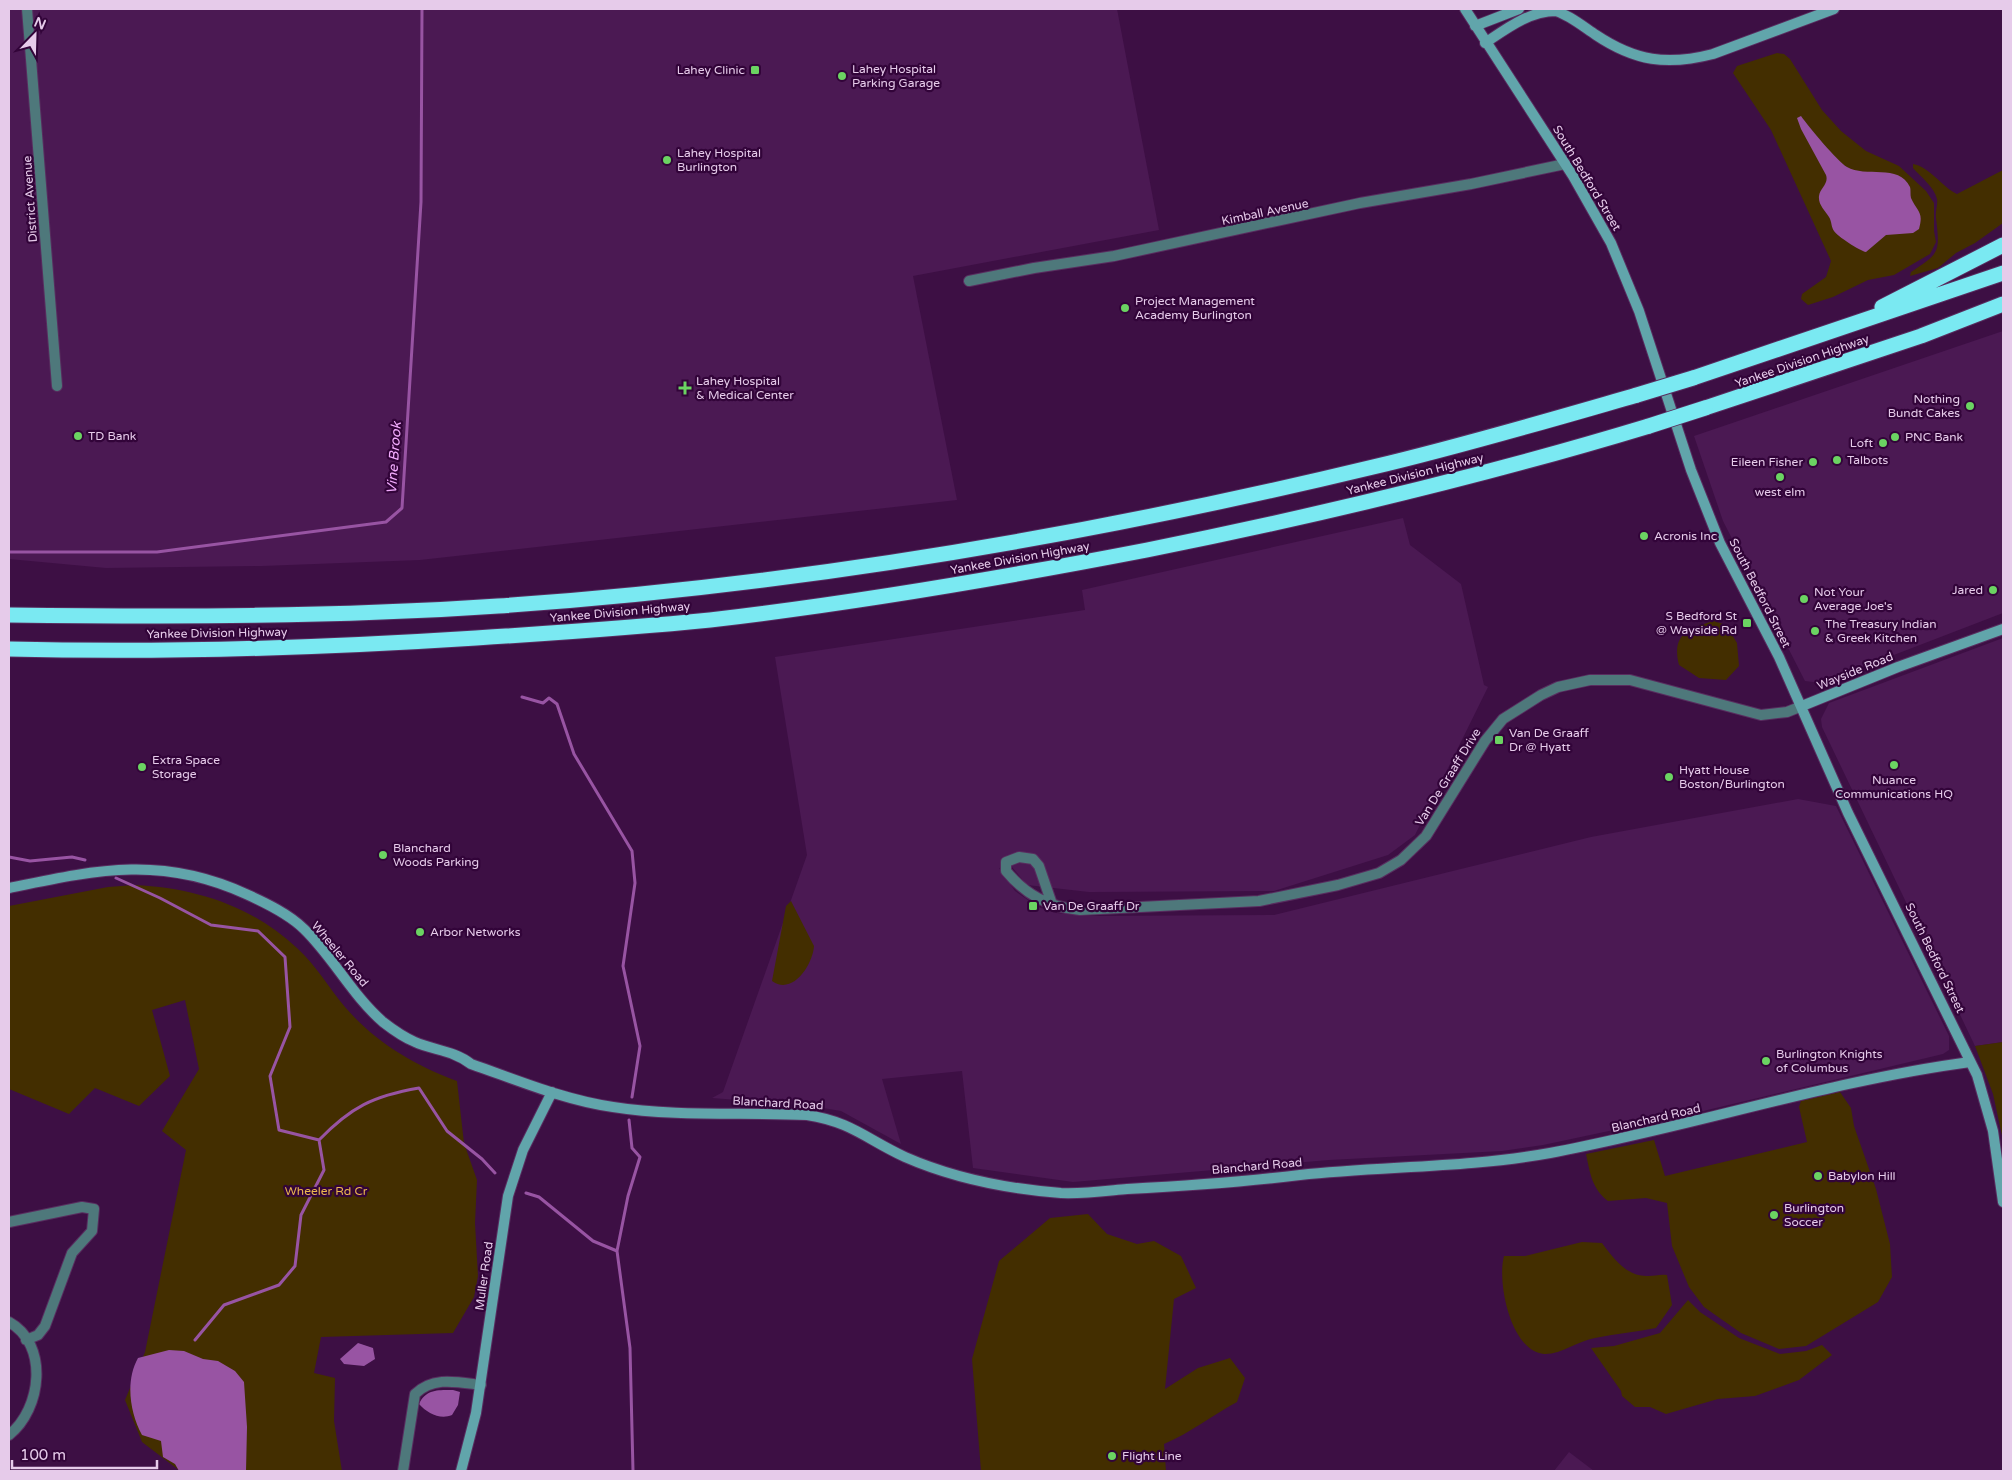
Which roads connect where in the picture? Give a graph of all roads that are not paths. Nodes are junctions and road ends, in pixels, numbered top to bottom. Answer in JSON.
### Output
{"nodes":[{"id":1,"x":27,"y":9,"type":"edge"},
{"id":2,"x":1464,"y":9,"type":"edge"},
{"id":3,"x":1519,"y":9,"type":"edge"},
{"id":4,"x":1834,"y":9,"type":"edge"},
{"id":5,"x":1553,"y":10,"type":"edge"},
{"id":6,"x":1475,"y":26,"type":"junction"},
{"id":7,"x":1485,"y":43,"type":"junction"},
{"id":8,"x":1565,"y":164,"type":"junction"},
{"id":9,"x":2003,"y":245,"type":"edge"},
{"id":10,"x":2003,"y":273,"type":"edge"},
{"id":11,"x":969,"y":281,"type":"dead end"},
{"id":12,"x":2003,"y":304,"type":"edge"},
{"id":13,"x":2003,"y":314,"type":"edge"},
{"id":14,"x":1955,"y":322,"type":"junction"},
{"id":15,"x":1826,"y":334,"type":"junction"},
{"id":16,"x":57,"y":386,"type":"dead end"},
{"id":17,"x":9,"y":615,"type":"edge"},
{"id":18,"x":2003,"y":629,"type":"edge"},
{"id":19,"x":9,"y":649,"type":"edge"},
{"id":20,"x":1802,"y":706,"type":"junction"},
{"id":21,"x":9,"y":888,"type":"edge"},
{"id":22,"x":1052,"y":904,"type":"junction"},
{"id":23,"x":1970,"y":1062,"type":"junction"},
{"id":24,"x":552,"y":1092,"type":"junction"},
{"id":25,"x":2003,"y":1202,"type":"edge"},
{"id":26,"x":9,"y":1222,"type":"edge"},
{"id":27,"x":9,"y":1322,"type":"edge"},
{"id":28,"x":26,"y":1340,"type":"junction"},
{"id":29,"x":481,"y":1385,"type":"junction"},
{"id":30,"x":9,"y":1434,"type":"edge"},
{"id":31,"x":403,"y":1471,"type":"edge"},
{"id":32,"x":462,"y":1471,"type":"edge"}],
"edges":[{"from":1,"to":16,"type":"street","name":"District Avenue"},
{"from":2,"to":6,"type":"main road","name":"South Bedford Street"},
{"from":3,"to":6,"type":"main road"},
{"from":4,"to":5,"type":"main road"},
{"from":5,"to":7,"type":"main road"},
{"from":6,"to":7,"type":"main road","name":"South Bedford Street"},
{"from":7,"to":8,"type":"main road","name":"South Bedford Street"},
{"from":8,"to":11,"type":"street","name":"Kimball Avenue"},
{"from":8,"to":20,"type":"main road","name":"South Bedford Street"},
{"from":9,"to":15,"type":"highway"},
{"from":10,"to":15,"type":"highway","name":"Yankee Division Highway"},
{"from":12,"to":14,"type":"highway","name":"Yankee Division Highway"},
{"from":13,"to":14,"type":"highway"},
{"from":14,"to":19,"type":"highway","name":"Yankee Division Highway","bridge":true},
{"from":15,"to":17,"type":"highway","name":"Yankee Division Highway","bridge":true},
{"from":18,"to":20,"type":"main road","name":"Wayside Road"},
{"from":20,"to":22,"type":"street","name":"Van De Graaff Drive"},
{"from":20,"to":23,"type":"main road","name":"South Bedford Street"},
{"from":21,"to":24,"type":"main road","name":"Wheeler Road"},
{"from":22,"to":22,"type":"street","name":"Van De Graaff Drive"},
{"from":23,"to":24,"type":"main road","name":"Blanchard Road"},
{"from":23,"to":25,"type":"main road","name":"South Bedford Street"},
{"from":24,"to":29,"type":"main road","name":"Muller Road"},
{"from":26,"to":28,"type":"street"},
{"from":27,"to":28,"type":"street"},
{"from":28,"to":30,"type":"street"},
{"from":29,"to":31,"type":"street"},
{"from":29,"to":32,"type":"main road","name":"Muller Road"}]}
